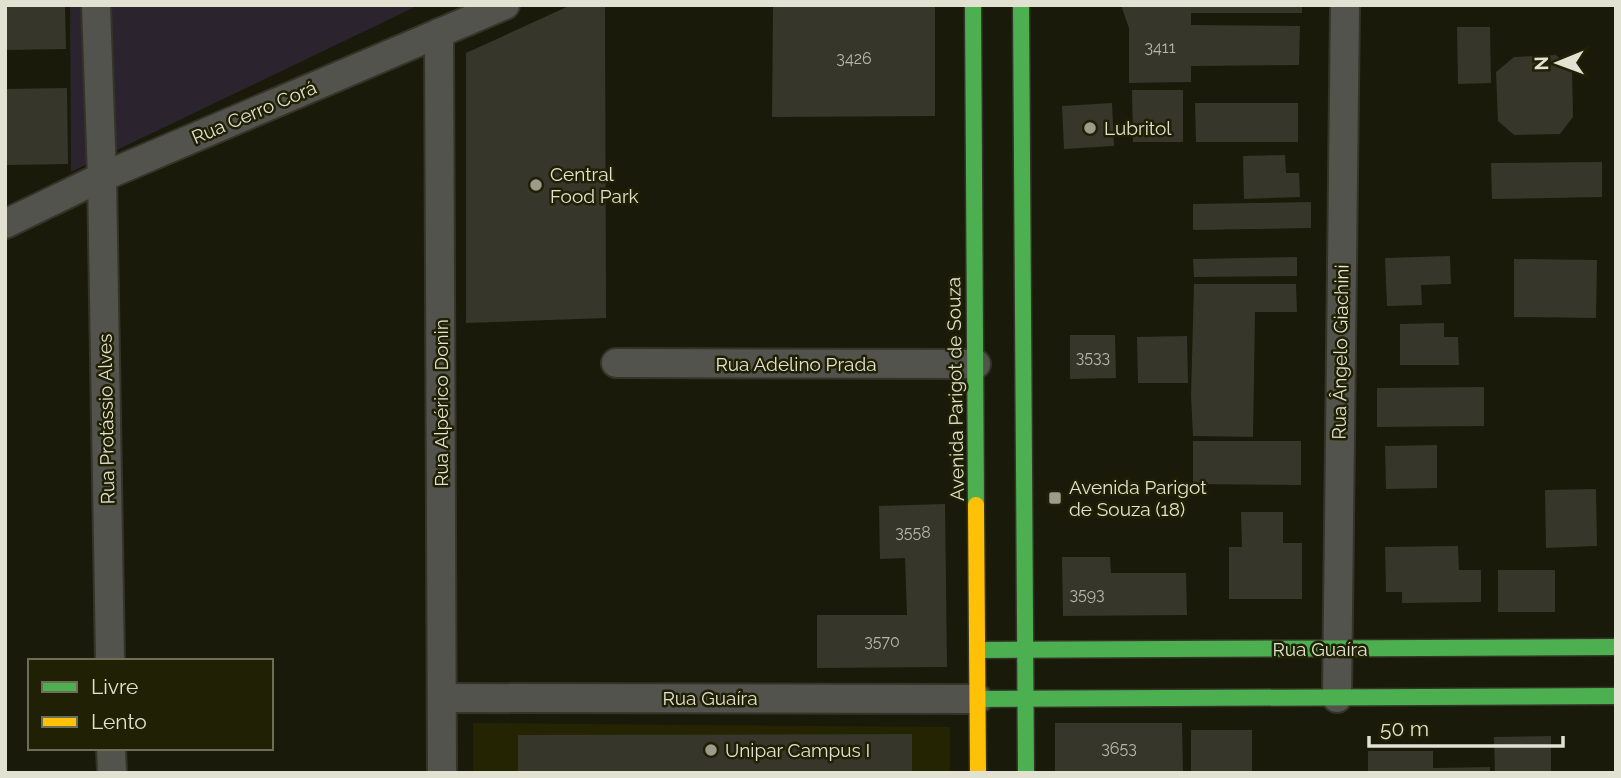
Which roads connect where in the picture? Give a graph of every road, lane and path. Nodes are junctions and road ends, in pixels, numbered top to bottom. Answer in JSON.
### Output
{"nodes":[{"id":1,"x":96,"y":5,"type":"edge"},
{"id":2,"x":505,"y":5,"type":"edge"},
{"id":3,"x":973,"y":5,"type":"edge"},
{"id":4,"x":1021,"y":5,"type":"edge"},
{"id":5,"x":1345,"y":5,"type":"edge"},
{"id":6,"x":439,"y":33,"type":"junction"},
{"id":7,"x":102,"y":177,"type":"junction"},
{"id":8,"x":5,"y":224,"type":"edge"},
{"id":9,"x":616,"y":363,"type":"dead end"},
{"id":10,"x":976,"y":364,"type":"junction"},
{"id":11,"x":1616,"y":647,"type":"edge"},
{"id":12,"x":1337,"y":648,"type":"junction"},
{"id":13,"x":979,"y":650,"type":"junction"},
{"id":14,"x":1025,"y":651,"type":"junction"},
{"id":15,"x":110,"y":659,"type":"edge"},
{"id":16,"x":1616,"y":696,"type":"edge"},
{"id":17,"x":442,"y":698,"type":"junction"},
{"id":18,"x":1337,"y":698,"type":"junction"},
{"id":19,"x":978,"y":699,"type":"junction"},
{"id":20,"x":1026,"y":699,"type":"junction"},
{"id":21,"x":111,"y":750,"type":"edge"},
{"id":22,"x":111,"y":773,"type":"edge"},
{"id":23,"x":442,"y":773,"type":"edge"},
{"id":24,"x":978,"y":773,"type":"edge"},
{"id":25,"x":1026,"y":773,"type":"edge"}],
"edges":[{"from":1,"to":7,"type":"street","name":"Rua Protássio Alves"},
{"from":2,"to":6,"type":"street","name":"Rua Cerro Corá"},
{"from":3,"to":10,"type":"main road","name":"Avenida Parigot de Souza"},
{"from":4,"to":14,"type":"main road"},
{"from":5,"to":12,"type":"street","name":"Rua Ângelo Giachini"},
{"from":6,"to":7,"type":"street","name":"Rua Cerro Corá"},
{"from":6,"to":17,"type":"street","name":"Rua Alpérico Donin"},
{"from":7,"to":8,"type":"street","name":"Rua Cerro Corá"},
{"from":7,"to":15,"type":"street","name":"Rua Protássio Alves"},
{"from":9,"to":10,"type":"street","name":"Rua Adelino Prada"},
{"from":10,"to":13,"type":"main road","name":"Avenida Parigot de Souza"},
{"from":11,"to":12,"type":"main road","name":"Rua Guaíra"},
{"from":12,"to":14,"type":"main road","name":"Rua Guaíra"},
{"from":12,"to":18,"type":"street","name":"Rua Ângelo Giachini"},
{"from":13,"to":14,"type":"main road","name":"Rua Guaíra"},
{"from":13,"to":19,"type":"main road","name":"Avenida Parigot de Souza"},
{"from":14,"to":20,"type":"main road"},
{"from":16,"to":18,"type":"main road"},
{"from":17,"to":19,"type":"street","name":"Rua Guaíra"},
{"from":17,"to":23,"type":"street","name":"Rua Alpérico Donin"},
{"from":18,"to":20,"type":"main road"},
{"from":19,"to":20,"type":"main road"},
{"from":19,"to":24,"type":"main road","name":"Avenida Parigot de Souza"},
{"from":20,"to":25,"type":"main road"},
{"from":21,"to":22,"type":"street"}]}
